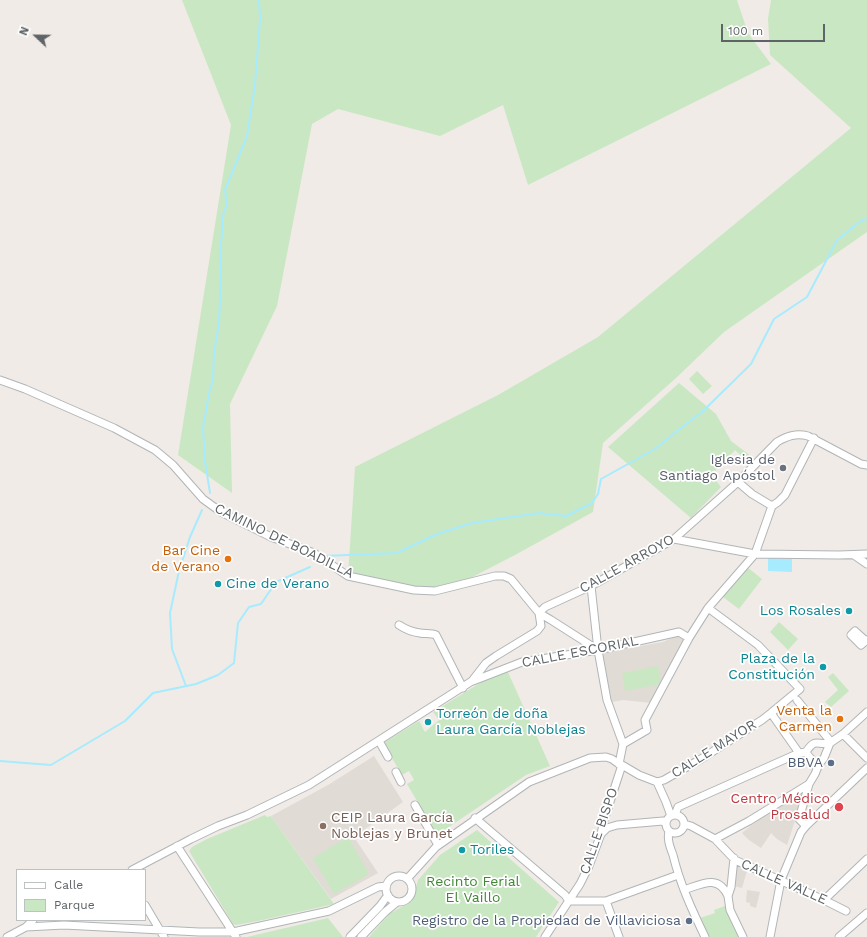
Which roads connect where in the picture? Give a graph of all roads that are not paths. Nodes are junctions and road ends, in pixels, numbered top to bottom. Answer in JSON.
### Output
{"nodes":[{"id":1,"x":0,"y":380,"type":"edge"},
{"id":2,"x":814,"y":438,"type":"junction"},
{"id":3,"x":867,"y":465,"type":"edge"},
{"id":4,"x":738,"y":482,"type":"junction"},
{"id":5,"x":772,"y":506,"type":"junction"},
{"id":6,"x":674,"y":539,"type":"junction"},
{"id":7,"x":755,"y":554,"type":"junction"},
{"id":8,"x":867,"y":554,"type":"edge"},
{"id":9,"x":854,"y":555,"type":"junction"},
{"id":10,"x":867,"y":564,"type":"edge"},
{"id":11,"x":591,"y":586,"type":"junction"},
{"id":12,"x":708,"y":608,"type":"junction"},
{"id":13,"x":539,"y":613,"type":"junction"},
{"id":14,"x":555,"y":622,"type":"junction"},
{"id":15,"x":399,"y":625,"type":"dead end"},
{"id":16,"x":541,"y":626,"type":"junction"},
{"id":17,"x":689,"y":638,"type":"junction"},
{"id":18,"x":598,"y":650,"type":"junction"},
{"id":19,"x":472,"y":681,"type":"junction"},
{"id":20,"x":463,"y":688,"type":"junction"},
{"id":21,"x":797,"y":700,"type":"dead end"},
{"id":22,"x":867,"y":712,"type":"edge"},
{"id":23,"x":771,"y":714,"type":"junction"},
{"id":24,"x":843,"y":734,"type":"junction"},
{"id":25,"x":379,"y":741,"type":"junction"},
{"id":26,"x":830,"y":743,"type":"junction"},
{"id":27,"x":623,"y":744,"type":"junction"},
{"id":28,"x":803,"y":752,"type":"junction"},
{"id":29,"x":388,"y":758,"type":"dead end"},
{"id":30,"x":867,"y":758,"type":"edge"},
{"id":31,"x":620,"y":764,"type":"junction"},
{"id":32,"x":819,"y":765,"type":"junction"},
{"id":33,"x":867,"y":768,"type":"edge"},
{"id":34,"x":396,"y":772,"type":"dead end"},
{"id":35,"x":401,"y":782,"type":"dead end"},
{"id":36,"x":657,"y":782,"type":"junction"},
{"id":37,"x":809,"y":784,"type":"junction"},
{"id":38,"x":415,"y":805,"type":"dead end"},
{"id":39,"x":673,"y":816,"type":"junction"},
{"id":40,"x":476,"y":818,"type":"junction"},
{"id":41,"x":666,"y":824,"type":"junction"},
{"id":42,"x":684,"y":824,"type":"junction"},
{"id":43,"x":806,"y":826,"type":"junction"},
{"id":44,"x":669,"y":831,"type":"junction"},
{"id":45,"x":601,"y":834,"type":"junction"},
{"id":46,"x":715,"y":839,"type":"junction"},
{"id":47,"x":438,"y":845,"type":"junction"},
{"id":48,"x":178,"y":846,"type":"junction"},
{"id":49,"x":734,"y":858,"type":"junction"},
{"id":50,"x":867,"y":859,"type":"edge"},
{"id":51,"x":134,"y":869,"type":"edge"},
{"id":52,"x":678,"y":874,"type":"junction"},
{"id":53,"x":407,"y":879,"type":"junction"},
{"id":54,"x":781,"y":880,"type":"junction"},
{"id":55,"x":386,"y":886,"type":"junction"},
{"id":56,"x":684,"y":890,"type":"junction"},
{"id":57,"x":388,"y":896,"type":"junction"},
{"id":58,"x":728,"y":896,"type":"junction"},
{"id":59,"x":569,"y":900,"type":"junction"},
{"id":60,"x":824,"y":900,"type":"junction"},
{"id":61,"x":606,"y":901,"type":"junction"},
{"id":62,"x":397,"y":902,"type":"junction"},
{"id":63,"x":146,"y":907,"type":"edge"},
{"id":64,"x":563,"y":910,"type":"junction"},
{"id":65,"x":846,"y":911,"type":"dead end"},
{"id":66,"x":867,"y":913,"type":"edge"},
{"id":67,"x":32,"y":921,"type":"edge"},
{"id":68,"x":26,"y":927,"type":"junction"},
{"id":69,"x":160,"y":930,"type":"junction"},
{"id":70,"x":849,"y":934,"type":"edge"},
{"id":71,"x":234,"y":935,"type":"edge"},
{"id":72,"x":8,"y":937,"type":"edge"},
{"id":73,"x":164,"y":937,"type":"edge"},
{"id":74,"x":350,"y":937,"type":"edge"},
{"id":75,"x":361,"y":937,"type":"edge"},
{"id":76,"x":545,"y":937,"type":"edge"},
{"id":77,"x":554,"y":937,"type":"edge"},
{"id":78,"x":619,"y":937,"type":"edge"},
{"id":79,"x":705,"y":937,"type":"edge"},
{"id":80,"x":743,"y":937,"type":"edge"},
{"id":81,"x":770,"y":937,"type":"edge"},
{"id":82,"x":839,"y":937,"type":"edge"}],
"edges":[{"from":1,"to":13,"type":"street","name":"CAMINO DE BOADILLA"},
{"from":2,"to":3,"type":"street","name":"CALLE ARROYO"},
{"from":2,"to":4,"type":"street","name":"CALLE ARROYO"},
{"from":2,"to":5,"type":"street"},
{"from":4,"to":5,"type":"street"},
{"from":4,"to":6,"type":"street","name":"CALLE ARROYO"},
{"from":5,"to":7,"type":"street"},
{"from":6,"to":7,"type":"street"},
{"from":6,"to":11,"type":"street","name":"CALLE ARROYO"},
{"from":7,"to":9,"type":"street"},
{"from":7,"to":12,"type":"street"},
{"from":8,"to":9,"type":"street"},
{"from":9,"to":10,"type":"street"},
{"from":11,"to":13,"type":"street","name":"CALLE ARROYO"},
{"from":11,"to":18,"type":"street"},
{"from":12,"to":17,"type":"street"},
{"from":12,"to":23,"type":"street","name":"CALLE MAYOR"},
{"from":13,"to":14,"type":"street"},
{"from":13,"to":16,"type":"street"},
{"from":14,"to":16,"type":"street"},
{"from":14,"to":18,"type":"street"},
{"from":15,"to":20,"type":"street"},
{"from":16,"to":19,"type":"street"},
{"from":17,"to":18,"type":"street","name":"CALLE ESCORIAL"},
{"from":17,"to":27,"type":"street"},
{"from":18,"to":19,"type":"street","name":"CALLE ESCORIAL"},
{"from":18,"to":27,"type":"street"},
{"from":19,"to":20,"type":"street"},
{"from":20,"to":25,"type":"street"},
{"from":21,"to":26,"type":"street"},
{"from":22,"to":24,"type":"street"},
{"from":23,"to":28,"type":"street"},
{"from":23,"to":36,"type":"street","name":"CALLE MAYOR"},
{"from":24,"to":26,"type":"street"},
{"from":24,"to":30,"type":"street"},
{"from":25,"to":29,"type":"street"},
{"from":25,"to":48,"type":"street"},
{"from":26,"to":28,"type":"street"},
{"from":26,"to":32,"type":"street"},
{"from":27,"to":31,"type":"street","name":"CALLE BISPO"},
{"from":28,"to":32,"type":"street"},
{"from":28,"to":39,"type":"street"},
{"from":31,"to":36,"type":"street","name":"CALLE MAYOR"},
{"from":31,"to":40,"type":"street","name":"CALLE MAYOR"},
{"from":31,"to":45,"type":"street","name":"CALLE BISPO"},
{"from":32,"to":37,"type":"street"},
{"from":33,"to":43,"type":"street"},
{"from":34,"to":35,"type":"street"},
{"from":36,"to":39,"type":"street"},
{"from":37,"to":43,"type":"street"},
{"from":37,"to":46,"type":"street"},
{"from":38,"to":47,"type":"street"},
{"from":39,"to":41,"type":"street"},
{"from":39,"to":42,"type":"street"},
{"from":40,"to":47,"type":"street","name":"CALLE MAYOR"},
{"from":40,"to":59,"type":"street"},
{"from":41,"to":44,"type":"street"},
{"from":41,"to":45,"type":"street"},
{"from":42,"to":44,"type":"street"},
{"from":42,"to":46,"type":"street","name":"CALLE VALLE"},
{"from":43,"to":54,"type":"street"},
{"from":44,"to":52,"type":"street"},
{"from":45,"to":59,"type":"street","name":"CALLE BISPO"},
{"from":46,"to":49,"type":"street","name":"CALLE VALLE"},
{"from":47,"to":53,"type":"street","name":"CALLE MAYOR"},
{"from":48,"to":51,"type":"street"},
{"from":48,"to":71,"type":"street"},
{"from":49,"to":54,"type":"street","name":"CALLE VALLE"},
{"from":49,"to":58,"type":"street"},
{"from":50,"to":60,"type":"street"},
{"from":52,"to":56,"type":"street"},
{"from":52,"to":61,"type":"street"},
{"from":53,"to":55,"type":"street"},
{"from":53,"to":62,"type":"street"},
{"from":54,"to":60,"type":"street","name":"CALLE VALLE"},
{"from":54,"to":81,"type":"street"},
{"from":55,"to":57,"type":"street"},
{"from":55,"to":71,"type":"street"},
{"from":56,"to":58,"type":"street"},
{"from":56,"to":79,"type":"street"},
{"from":57,"to":62,"type":"street"},
{"from":57,"to":74,"type":"street"},
{"from":58,"to":80,"type":"street"},
{"from":59,"to":61,"type":"street"},
{"from":59,"to":64,"type":"street","name":"CALLE BISPO"},
{"from":60,"to":65,"type":"street","name":"CALLE VALLE"},
{"from":61,"to":78,"type":"street"},
{"from":62,"to":75,"type":"street"},
{"from":63,"to":69,"type":"street"},
{"from":64,"to":76,"type":"street","name":"CALLE BISPO"},
{"from":64,"to":77,"type":"street"},
{"from":66,"to":70,"type":"street"},
{"from":67,"to":68,"type":"street"},
{"from":68,"to":69,"type":"street"},
{"from":68,"to":72,"type":"street"},
{"from":69,"to":71,"type":"street"},
{"from":69,"to":73,"type":"street"},
{"from":70,"to":82,"type":"street"}]}
